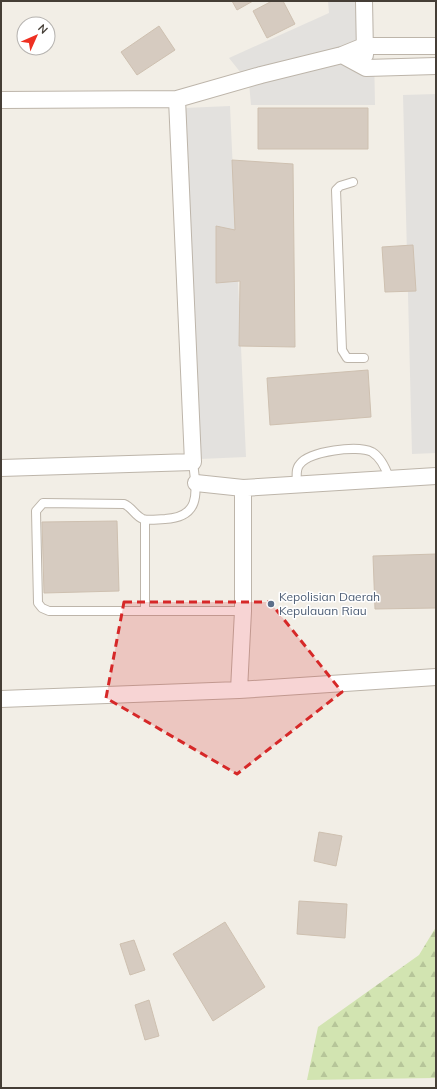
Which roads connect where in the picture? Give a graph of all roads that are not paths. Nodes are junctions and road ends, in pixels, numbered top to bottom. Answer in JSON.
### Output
{"nodes":[{"id":1,"x":364,"y":1,"type":"edge"},
{"id":2,"x":364,"y":46,"type":"junction"},
{"id":3,"x":436,"y":46,"type":"edge"},
{"id":4,"x":342,"y":55,"type":"junction"},
{"id":5,"x":436,"y":66,"type":"edge"},
{"id":6,"x":366,"y":68,"type":"junction"},
{"id":7,"x":177,"y":99,"type":"junction"},
{"id":8,"x":1,"y":100,"type":"edge"},
{"id":9,"x":353,"y":182,"type":"dead end"},
{"id":10,"x":364,"y":358,"type":"dead end"},
{"id":11,"x":193,"y":462,"type":"junction"},
{"id":12,"x":1,"y":468,"type":"edge"},
{"id":13,"x":436,"y":476,"type":"edge"},
{"id":14,"x":389,"y":478,"type":"junction"},
{"id":15,"x":196,"y":483,"type":"junction"},
{"id":16,"x":297,"y":485,"type":"junction"},
{"id":17,"x":242,"y":488,"type":"junction"},
{"id":18,"x":145,"y":520,"type":"junction"},
{"id":19,"x":145,"y":611,"type":"junction"},
{"id":20,"x":243,"y":611,"type":"junction"},
{"id":21,"x":436,"y":678,"type":"edge"},
{"id":22,"x":239,"y":690,"type":"junction"},
{"id":23,"x":1,"y":699,"type":"edge"}],
"edges":[{"from":1,"to":2,"type":"street"},
{"from":2,"to":3,"type":"street"},
{"from":2,"to":4,"type":"street"},
{"from":2,"to":6,"type":"street"},
{"from":4,"to":6,"type":"street"},
{"from":4,"to":7,"type":"street"},
{"from":5,"to":6,"type":"street"},
{"from":7,"to":8,"type":"street"},
{"from":7,"to":11,"type":"street"},
{"from":9,"to":10,"type":"lane"},
{"from":11,"to":12,"type":"street"},
{"from":11,"to":15,"type":"lane"},
{"from":13,"to":14,"type":"street"},
{"from":14,"to":16,"type":"street"},
{"from":14,"to":16,"type":"lane"},
{"from":15,"to":17,"type":"street"},
{"from":15,"to":18,"type":"lane"},
{"from":16,"to":17,"type":"street"},
{"from":17,"to":20,"type":"street"},
{"from":18,"to":19,"type":"lane"},
{"from":18,"to":19,"type":"lane"},
{"from":19,"to":20,"type":"lane"},
{"from":20,"to":22,"type":"street"},
{"from":21,"to":22,"type":"street"},
{"from":22,"to":23,"type":"street"}]}
